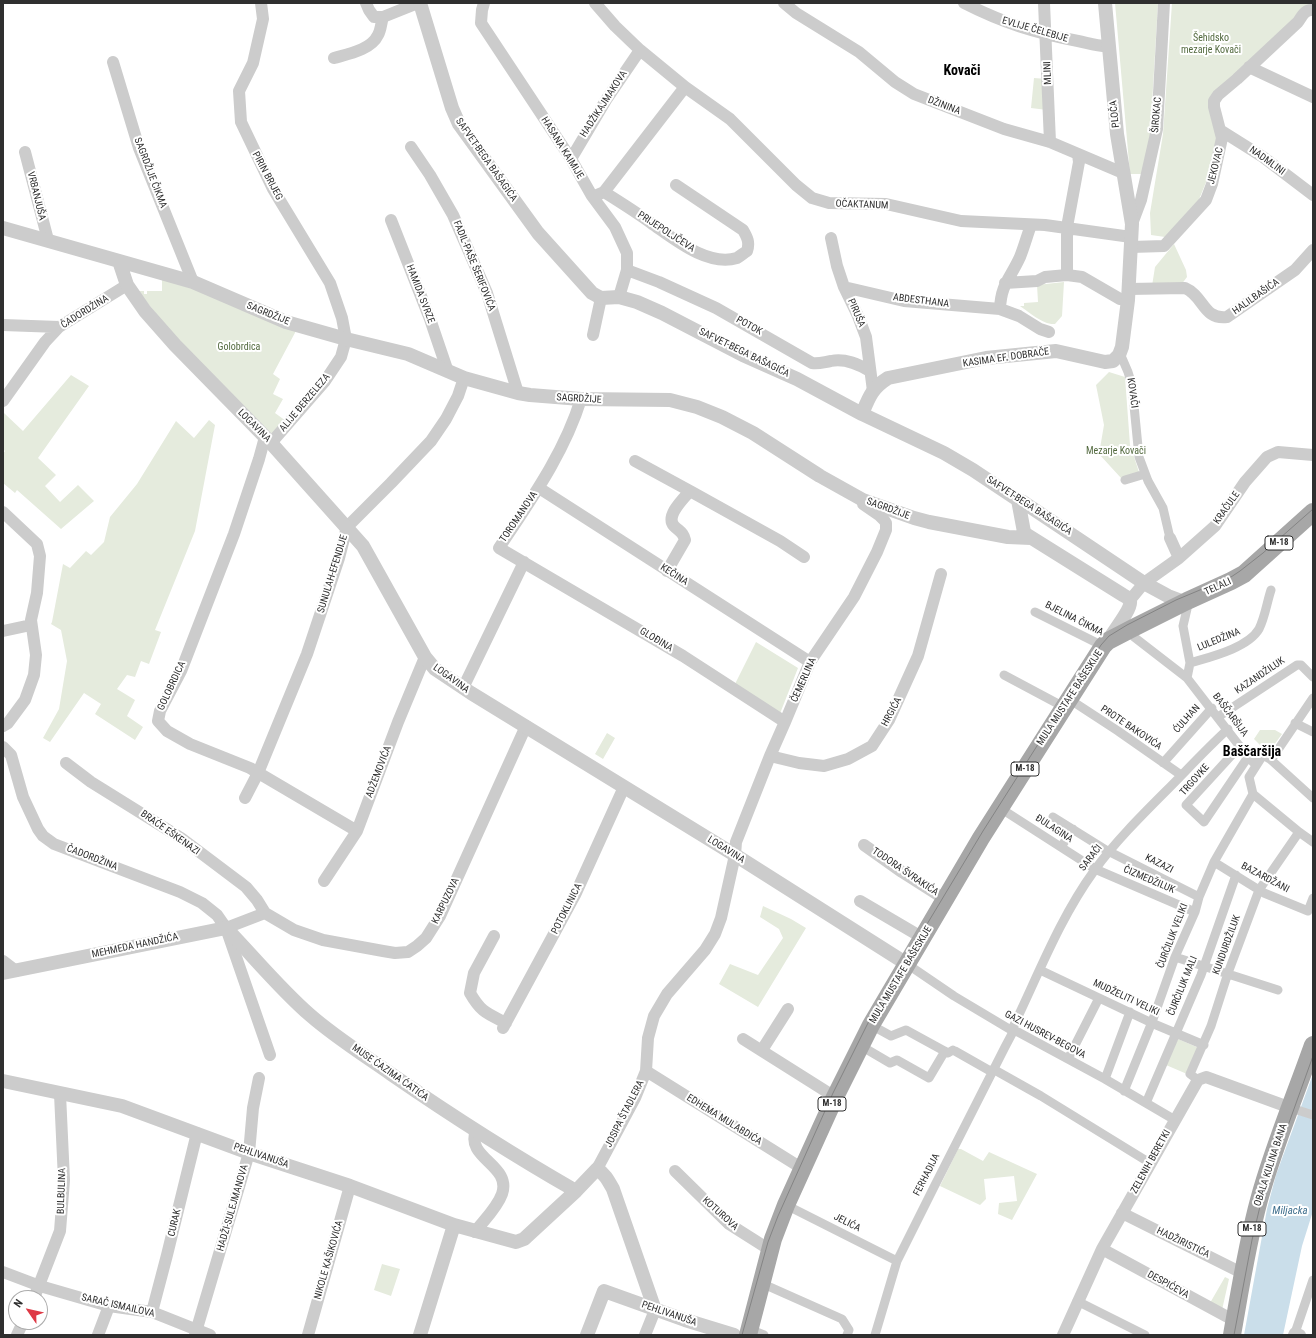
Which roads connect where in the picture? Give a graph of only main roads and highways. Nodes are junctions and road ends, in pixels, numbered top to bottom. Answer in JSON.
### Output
{"nodes":[{"id":1,"x":1313,"y":512,"type":"edge"},
{"id":2,"x":1106,"y":644,"type":"joint"},
{"id":3,"x":1313,"y":1045,"type":"edge"},
{"id":4,"x":1233,"y":1328,"type":"edge"},
{"id":5,"x":749,"y":1334,"type":"edge"}],
"edges":[{"from":1,"to":2,"type":"main road","name":"TELALI","number":"M-18"},
{"from":2,"to":5,"type":"main road","name":"MULA MUSTAFE BAŠESKIJE","number":"M-18"},
{"from":3,"to":4,"type":"main road","name":"OBALA KULINA BANA","number":"M-18"}]}
